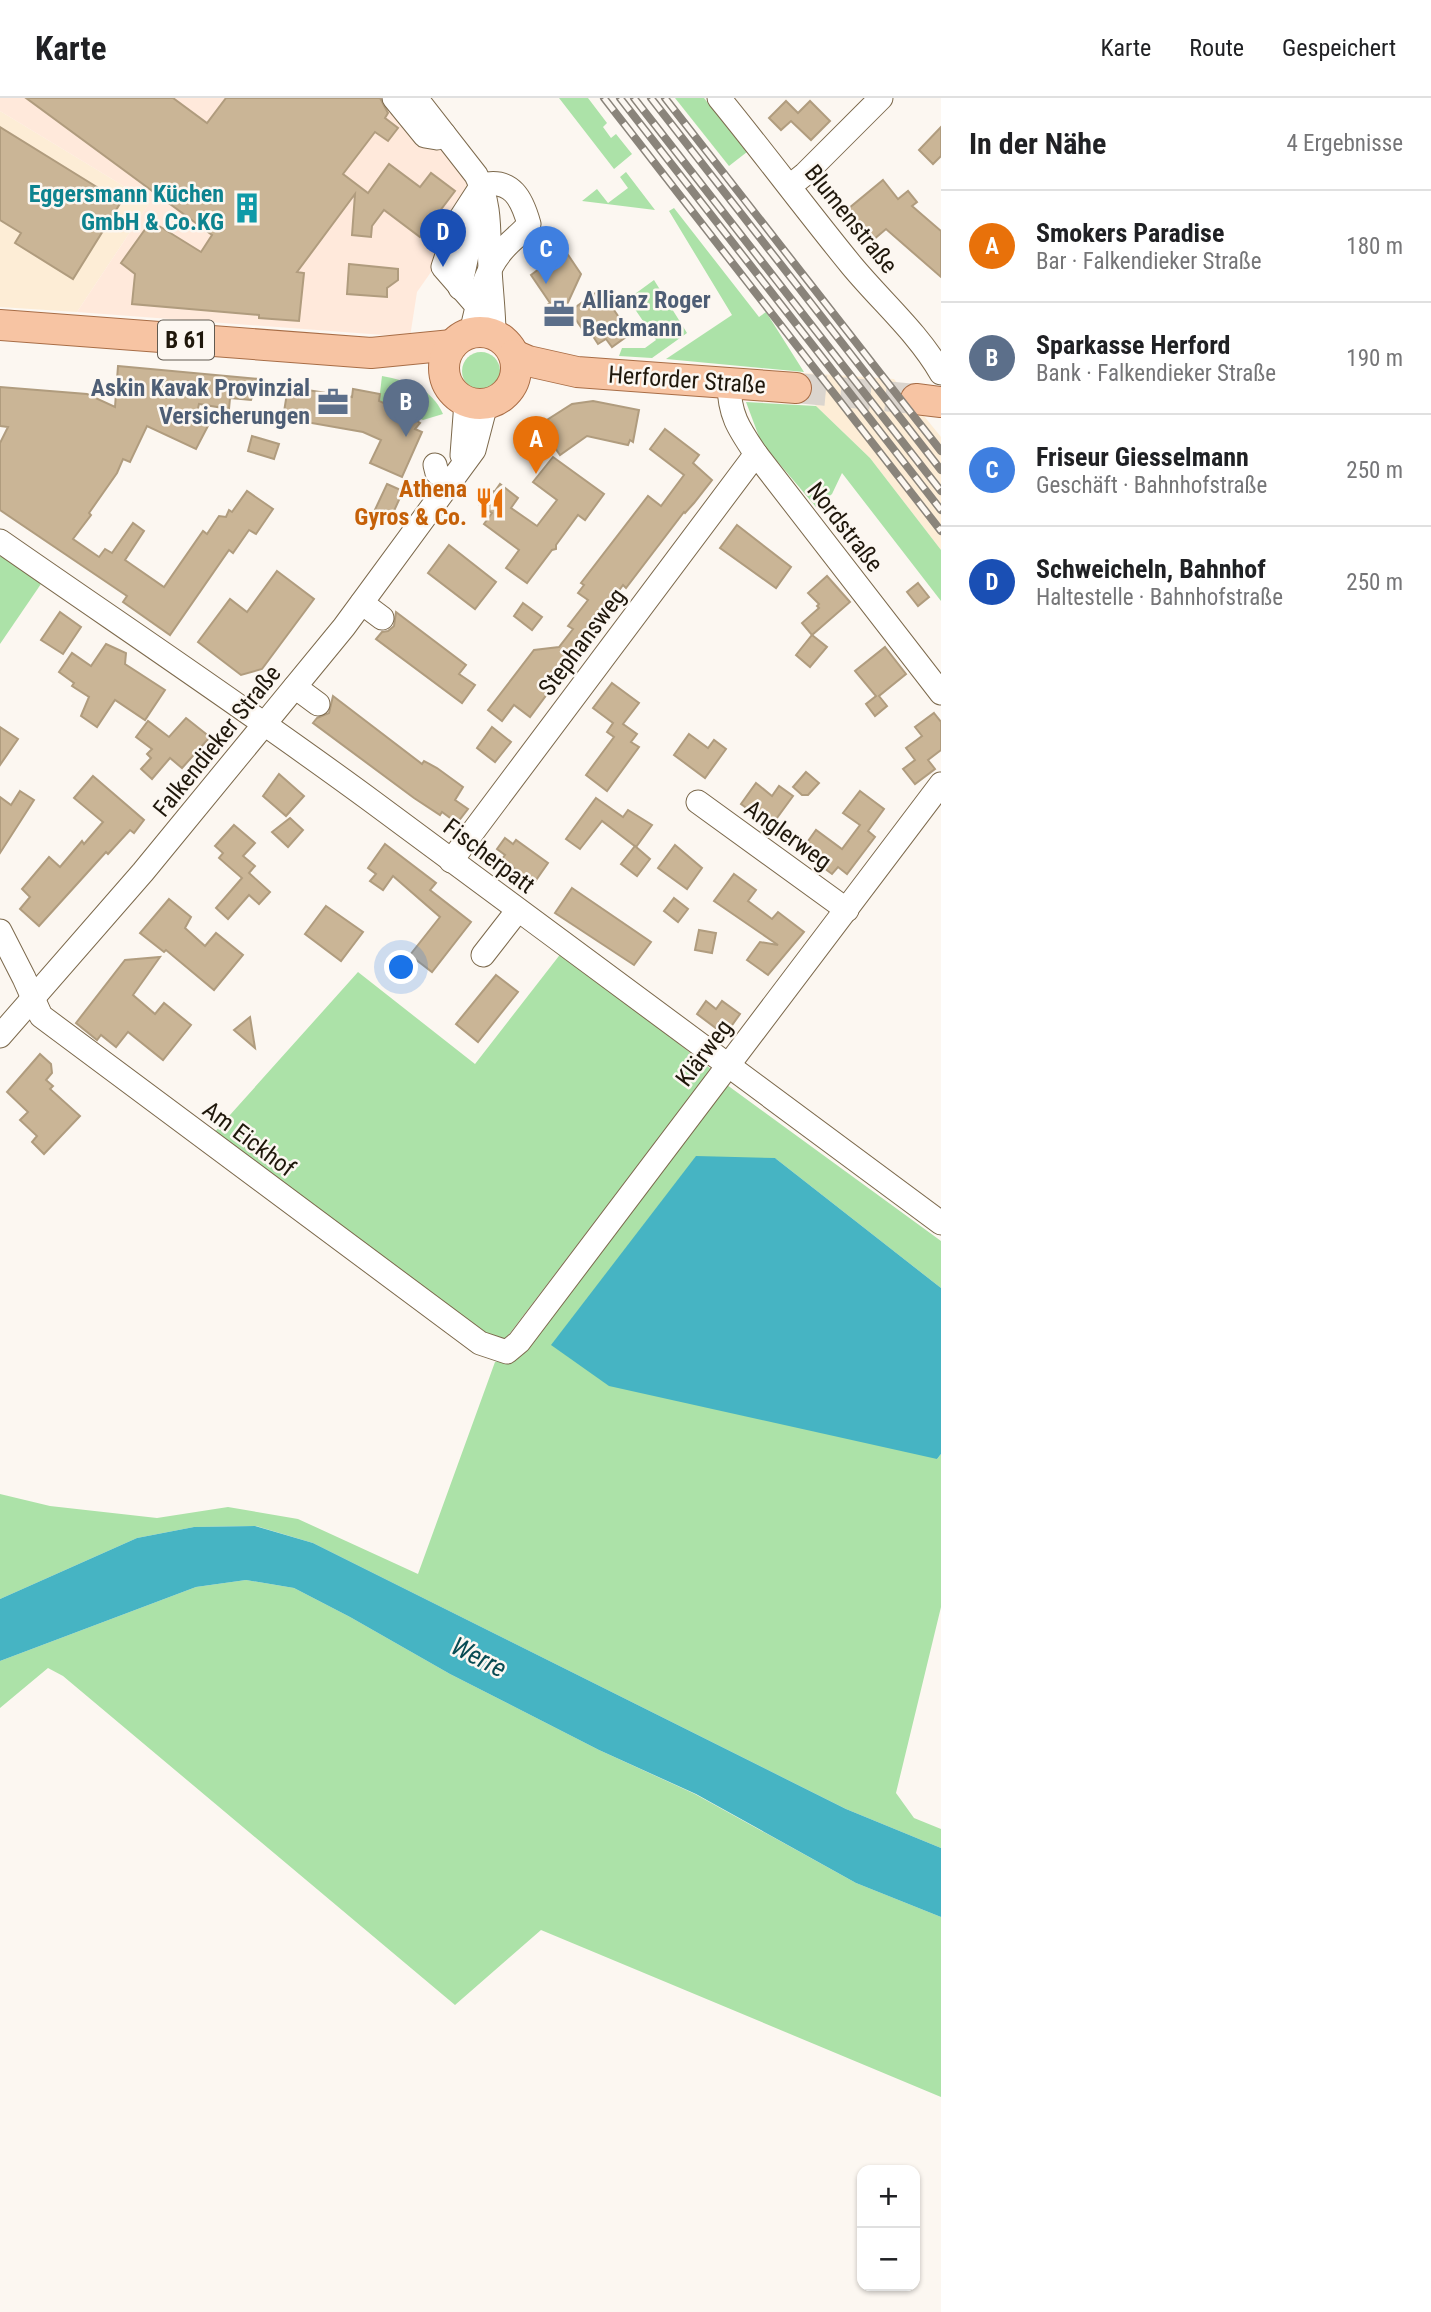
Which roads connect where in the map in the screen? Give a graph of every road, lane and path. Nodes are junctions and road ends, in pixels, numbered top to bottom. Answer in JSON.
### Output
{"nodes":[{"id":1,"x":394,"y":98,"type":"edge"},
{"id":2,"x":416,"y":98,"type":"edge"},
{"id":3,"x":719,"y":98,"type":"edge"},
{"id":4,"x":880,"y":98,"type":"edge"},
{"id":5,"x":444,"y":134,"type":"junction"},
{"id":6,"x":482,"y":185,"type":"junction"},
{"id":7,"x":790,"y":186,"type":"junction"},
{"id":8,"x":489,"y":268,"type":"junction"},
{"id":9,"x":0,"y":325,"type":"edge"},
{"id":10,"x":487,"y":342,"type":"junction"},
{"id":11,"x":371,"y":353,"type":"junction"},
{"id":12,"x":941,"y":373,"type":"edge"},
{"id":13,"x":444,"y":375,"type":"junction"},
{"id":14,"x":729,"y":383,"type":"junction"},
{"id":15,"x":796,"y":388,"type":"tunnel mouth"},
{"id":16,"x":476,"y":403,"type":"junction"},
{"id":17,"x":755,"y":454,"type":"junction"},
{"id":18,"x":435,"y":465,"type":"dead end"},
{"id":19,"x":456,"y":476,"type":"junction"},
{"id":20,"x":0,"y":541,"type":"edge"},
{"id":21,"x":362,"y":603,"type":"junction"},
{"id":22,"x":382,"y":618,"type":"dead end"},
{"id":23,"x":295,"y":687,"type":"junction"},
{"id":24,"x":941,"y":693,"type":"edge"},
{"id":25,"x":318,"y":704,"type":"dead end"},
{"id":26,"x":265,"y":724,"type":"junction"},
{"id":27,"x":941,"y":784,"type":"edge"},
{"id":28,"x":698,"y":802,"type":"dead end"},
{"id":29,"x":451,"y":861,"type":"junction"},
{"id":30,"x":518,"y":910,"type":"junction"},
{"id":31,"x":847,"y":910,"type":"junction"},
{"id":32,"x":0,"y":931,"type":"edge"},
{"id":33,"x":483,"y":955,"type":"dead end"},
{"id":34,"x":33,"y":999,"type":"junction"},
{"id":35,"x":0,"y":1036,"type":"edge"},
{"id":36,"x":728,"y":1065,"type":"junction"},
{"id":37,"x":941,"y":1223,"type":"edge"},
{"id":38,"x":507,"y":1352,"type":"joint"}],
"edges":[{"from":1,"to":5,"type":"street"},
{"from":2,"to":5,"type":"street"},
{"from":3,"to":7,"type":"street","name":"Blumenstraße"},
{"from":4,"to":7,"type":"street"},
{"from":5,"to":6,"type":"street"},
{"from":6,"to":8,"type":"street"},
{"from":6,"to":8,"type":"street"},
{"from":6,"to":10,"type":"street"},
{"from":7,"to":12,"type":"street","name":"Blumenstraße"},
{"from":8,"to":10,"type":"street"},
{"from":8,"to":10,"type":"street"},
{"from":9,"to":11,"type":"main road","name":"Herforder Straße","number":"B 61"},
{"from":10,"to":11,"type":"main road","name":"Herforder Straße","number":"B 61"},
{"from":10,"to":13,"type":"main road"},
{"from":10,"to":14,"type":"main road","name":"Herforder Straße","number":"B 61"},
{"from":10,"to":16,"type":"main road"},
{"from":11,"to":13,"type":"main road","name":"Herforder Straße","number":"B 61"},
{"from":13,"to":16,"type":"main road"},
{"from":14,"to":15,"type":"main road","name":"Herforder Straße","number":"B 61"},
{"from":14,"to":17,"type":"street","name":"Nordstraße"},
{"from":16,"to":19,"type":"street"},
{"from":17,"to":24,"type":"street","name":"Nordstraße"},
{"from":17,"to":29,"type":"street","name":"Stephansweg"},
{"from":18,"to":19,"type":"street"},
{"from":19,"to":21,"type":"street","name":"Falkendieker Straße"},
{"from":20,"to":26,"type":"street","name":"Fischerpatt"},
{"from":21,"to":22,"type":"street"},
{"from":21,"to":23,"type":"street","name":"Falkendieker Straße"},
{"from":23,"to":25,"type":"street"},
{"from":23,"to":26,"type":"street","name":"Falkendieker Straße"},
{"from":26,"to":29,"type":"street","name":"Fischerpatt"},
{"from":26,"to":34,"type":"street","name":"Falkendieker Straße"},
{"from":27,"to":31,"type":"street","name":"Klärweg"},
{"from":28,"to":31,"type":"street","name":"Anglerweg"},
{"from":29,"to":30,"type":"street","name":"Fischerpatt"},
{"from":30,"to":33,"type":"street"},
{"from":30,"to":36,"type":"street","name":"Fischerpatt"},
{"from":31,"to":36,"type":"street","name":"Klärweg"},
{"from":32,"to":34,"type":"street","name":"Am Eickhof"},
{"from":34,"to":35,"type":"street","name":"Falkendieker Straße"},
{"from":34,"to":38,"type":"street","name":"Am Eickhof"},
{"from":36,"to":37,"type":"street","name":"Fischerpatt"},
{"from":36,"to":38,"type":"street","name":"Klärweg"}]}
